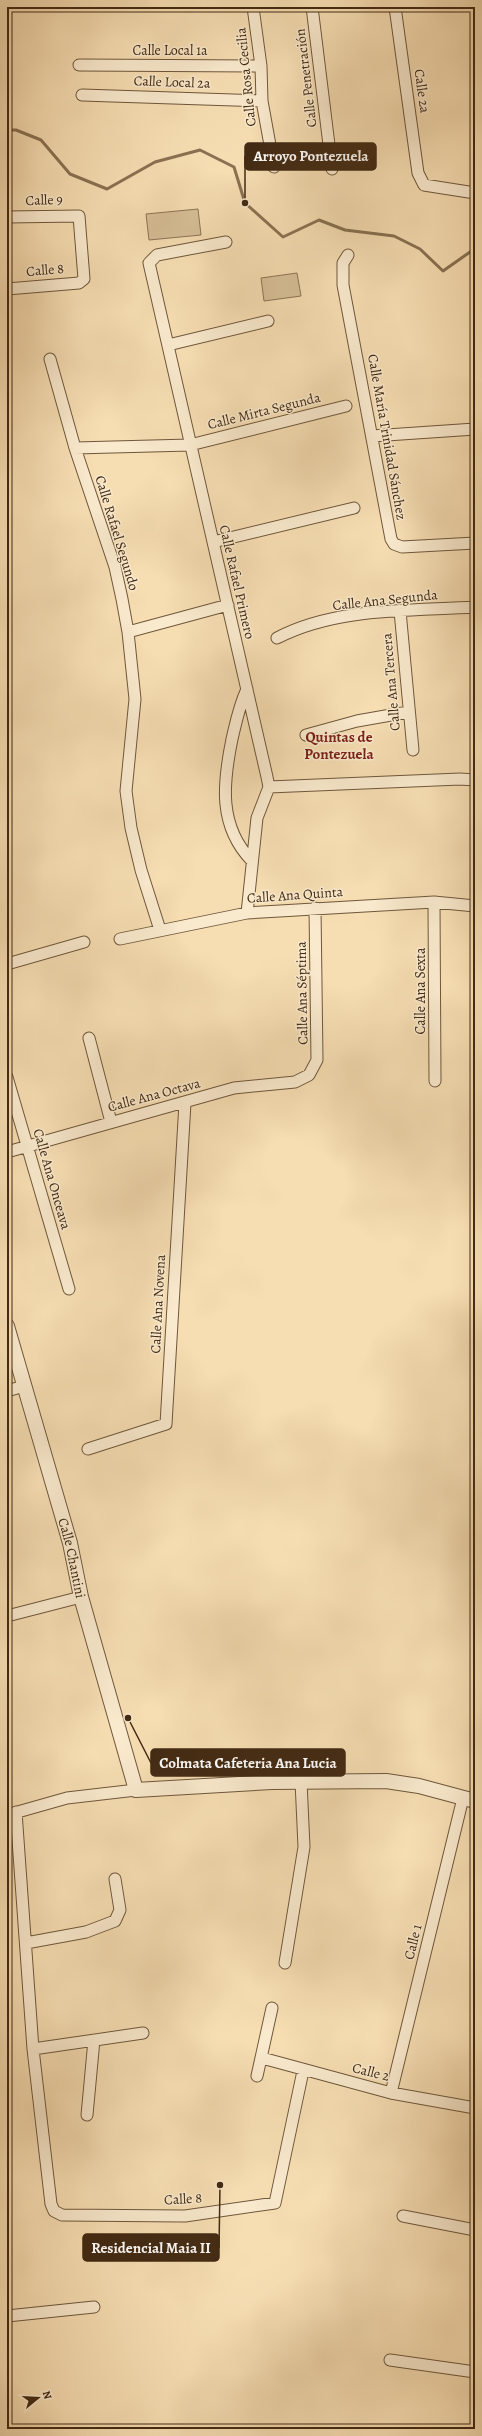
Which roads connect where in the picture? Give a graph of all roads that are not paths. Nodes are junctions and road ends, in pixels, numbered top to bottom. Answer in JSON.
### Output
{"nodes":[{"id":1,"x":253,"y":7,"type":"edge"},
{"id":2,"x":312,"y":7,"type":"edge"},
{"id":3,"x":395,"y":7,"type":"edge"},
{"id":4,"x":79,"y":65,"type":"dead end"},
{"id":5,"x":261,"y":66,"type":"junction"},
{"id":6,"x":82,"y":95,"type":"dead end"},
{"id":7,"x":262,"y":100,"type":"junction"},
{"id":8,"x":274,"y":167,"type":"dead end"},
{"id":9,"x":332,"y":169,"type":"dead end"},
{"id":10,"x":475,"y":193,"type":"edge"},
{"id":11,"x":7,"y":217,"type":"edge"},
{"id":12,"x":226,"y":242,"type":"dead end"},
{"id":13,"x":348,"y":254,"type":"dead end"},
{"id":14,"x":84,"y":279,"type":"joint"},
{"id":15,"x":7,"y":289,"type":"edge"},
{"id":16,"x":268,"y":322,"type":"dead end"},
{"id":17,"x":168,"y":345,"type":"junction"},
{"id":18,"x":50,"y":359,"type":"dead end"},
{"id":19,"x":346,"y":406,"type":"dead end"},
{"id":20,"x":475,"y":429,"type":"edge"},
{"id":21,"x":372,"y":436,"type":"junction"},
{"id":22,"x":190,"y":445,"type":"junction"},
{"id":23,"x":75,"y":448,"type":"junction"},
{"id":24,"x":354,"y":508,"type":"dead end"},
{"id":25,"x":213,"y":542,"type":"junction"},
{"id":26,"x":475,"y":543,"type":"edge"},
{"id":27,"x":228,"y":605,"type":"junction"},
{"id":28,"x":475,"y":607,"type":"edge"},
{"id":29,"x":400,"y":611,"type":"junction"},
{"id":30,"x":128,"y":632,"type":"junction"},
{"id":31,"x":277,"y":638,"type":"dead end"},
{"id":32,"x":247,"y":689,"type":"junction"},
{"id":33,"x":408,"y":712,"type":"junction"},
{"id":34,"x":306,"y":735,"type":"dead end"},
{"id":35,"x":413,"y":750,"type":"dead end"},
{"id":36,"x":475,"y":780,"type":"edge"},
{"id":37,"x":269,"y":787,"type":"junction"},
{"id":38,"x":252,"y":861,"type":"junction"},
{"id":39,"x":434,"y":902,"type":"junction"},
{"id":40,"x":475,"y":906,"type":"edge"},
{"id":41,"x":315,"y":908,"type":"junction"},
{"id":42,"x":247,"y":912,"type":"junction"},
{"id":43,"x":160,"y":930,"type":"junction"},
{"id":44,"x":120,"y":940,"type":"dead end"},
{"id":45,"x":84,"y":942,"type":"dead end"},
{"id":46,"x":7,"y":964,"type":"edge"},
{"id":47,"x":88,"y":1038,"type":"dead end"},
{"id":48,"x":309,"y":1075,"type":"joint"},
{"id":49,"x":7,"y":1077,"type":"edge"},
{"id":50,"x":435,"y":1081,"type":"dead end"},
{"id":51,"x":185,"y":1103,"type":"junction"},
{"id":52,"x":111,"y":1122,"type":"junction"},
{"id":53,"x":27,"y":1146,"type":"junction"},
{"id":54,"x":7,"y":1152,"type":"edge"},
{"id":55,"x":69,"y":1289,"type":"dead end"},
{"id":56,"x":7,"y":1326,"type":"edge"},
{"id":57,"x":24,"y":1386,"type":"junction"},
{"id":58,"x":7,"y":1391,"type":"edge"},
{"id":59,"x":88,"y":1449,"type":"dead end"},
{"id":60,"x":81,"y":1596,"type":"junction"},
{"id":61,"x":7,"y":1616,"type":"edge"},
{"id":62,"x":301,"y":1781,"type":"junction"},
{"id":63,"x":136,"y":1790,"type":"junction"},
{"id":64,"x":469,"y":1799,"type":"edge"},
{"id":65,"x":12,"y":1813,"type":"edge"},
{"id":66,"x":115,"y":1879,"type":"dead end"},
{"id":67,"x":26,"y":1943,"type":"junction"},
{"id":68,"x":285,"y":1963,"type":"dead end"},
{"id":69,"x":272,"y":2008,"type":"dead end"},
{"id":70,"x":143,"y":2033,"type":"dead end"},
{"id":71,"x":94,"y":2040,"type":"junction"},
{"id":72,"x":33,"y":2049,"type":"junction"},
{"id":73,"x":262,"y":2058,"type":"junction"},
{"id":74,"x":302,"y":2071,"type":"junction"},
{"id":75,"x":257,"y":2076,"type":"dead end"},
{"id":76,"x":391,"y":2093,"type":"junction"},
{"id":77,"x":475,"y":2108,"type":"edge"},
{"id":78,"x":87,"y":2115,"type":"dead end"},
{"id":79,"x":403,"y":2216,"type":"dead end"},
{"id":80,"x":475,"y":2228,"type":"edge"},
{"id":81,"x":94,"y":2307,"type":"dead end"},
{"id":82,"x":7,"y":2316,"type":"edge"},
{"id":83,"x":390,"y":2360,"type":"dead end"},
{"id":84,"x":475,"y":2372,"type":"edge"}],
"edges":[{"from":1,"to":5,"type":"street","name":"Calle Rosa Cecilia"},
{"from":2,"to":9,"type":"street","name":"Calle Penetración"},
{"from":3,"to":10,"type":"street","name":"Calle 2a"},
{"from":4,"to":5,"type":"street","name":"Calle Local 1a"},
{"from":5,"to":7,"type":"street","name":"Calle Rosa Cecilia"},
{"from":6,"to":7,"type":"street","name":"Calle Local 2a"},
{"from":7,"to":8,"type":"street","name":"Calle Rosa Cecilia"},
{"from":11,"to":14,"type":"street","name":"Calle 9"},
{"from":12,"to":17,"type":"street","name":"Calle Rafael Primero"},
{"from":13,"to":21,"type":"street","name":"Calle María Trinidad Sánchez"},
{"from":14,"to":15,"type":"street","name":"Calle 8"},
{"from":16,"to":17,"type":"street"},
{"from":17,"to":22,"type":"street","name":"Calle Rafael Primero"},
{"from":18,"to":23,"type":"street","name":"Calle Rafael Segundo"},
{"from":19,"to":22,"type":"street","name":"Calle Mirta Segunda"},
{"from":20,"to":21,"type":"street"},
{"from":21,"to":26,"type":"street","name":"Calle María Trinidad Sánchez"},
{"from":22,"to":23,"type":"street","name":"Calle Mirta Segunda"},
{"from":22,"to":25,"type":"street","name":"Calle Rafael Primero"},
{"from":23,"to":30,"type":"street","name":"Calle Rafael Segundo"},
{"from":24,"to":25,"type":"street"},
{"from":25,"to":27,"type":"street","name":"Calle Rafael Primero"},
{"from":27,"to":30,"type":"street"},
{"from":27,"to":32,"type":"street","name":"Calle Rafael Primero"},
{"from":28,"to":29,"type":"street","name":"Calle Ana Segunda"},
{"from":29,"to":31,"type":"street","name":"Calle Ana Segunda"},
{"from":29,"to":33,"type":"street","name":"Calle Ana Tercera"},
{"from":30,"to":43,"type":"street","name":"Calle Rafael Segundo"},
{"from":32,"to":37,"type":"street","name":"Calle Rafael Primero"},
{"from":32,"to":38,"type":"street"},
{"from":33,"to":34,"type":"street"},
{"from":33,"to":35,"type":"street","name":"Calle Ana Tercera"},
{"from":36,"to":37,"type":"street"},
{"from":37,"to":38,"type":"street"},
{"from":38,"to":42,"type":"street"},
{"from":39,"to":40,"type":"street","name":"Calle Ana Quinta"},
{"from":39,"to":41,"type":"street","name":"Calle Ana Quinta"},
{"from":39,"to":50,"type":"street","name":"Calle Ana Sexta"},
{"from":41,"to":42,"type":"street","name":"Calle Ana Quinta"},
{"from":41,"to":48,"type":"street","name":"Calle Ana Séptima"},
{"from":42,"to":43,"type":"street","name":"Calle Ana Quinta"},
{"from":43,"to":44,"type":"street","name":"Calle Ana Quinta"},
{"from":45,"to":46,"type":"street"},
{"from":47,"to":52,"type":"street"},
{"from":48,"to":51,"type":"street","name":"Calle Ana Octava"},
{"from":49,"to":53,"type":"street","name":"Calle Ana Onceava"},
{"from":51,"to":52,"type":"street","name":"Calle Ana Octava"},
{"from":51,"to":59,"type":"street","name":"Calle Ana Novena"},
{"from":52,"to":53,"type":"street","name":"Calle Ana Octava"},
{"from":53,"to":54,"type":"street","name":"Calle Ana Octava"},
{"from":53,"to":55,"type":"street","name":"Calle Ana Onceava"},
{"from":56,"to":57,"type":"street","name":"Calle Chantini"},
{"from":57,"to":58,"type":"street"},
{"from":57,"to":60,"type":"street","name":"Calle Chantini"},
{"from":60,"to":61,"type":"street"},
{"from":60,"to":63,"type":"street","name":"Calle Chantini"},
{"from":62,"to":63,"type":"street"},
{"from":62,"to":64,"type":"street"},
{"from":62,"to":68,"type":"street"},
{"from":63,"to":65,"type":"street"},
{"from":64,"to":76,"type":"street","name":"Calle 1"},
{"from":65,"to":67,"type":"street"},
{"from":66,"to":67,"type":"street"},
{"from":67,"to":72,"type":"street"},
{"from":69,"to":73,"type":"street"},
{"from":70,"to":71,"type":"street"},
{"from":71,"to":72,"type":"street"},
{"from":71,"to":78,"type":"street"},
{"from":72,"to":74,"type":"street","name":"Calle 8"},
{"from":73,"to":74,"type":"street","name":"Calle 2"},
{"from":73,"to":75,"type":"street"},
{"from":74,"to":76,"type":"street","name":"Calle 2"},
{"from":76,"to":77,"type":"street","name":"Calle 2"},
{"from":79,"to":80,"type":"street"},
{"from":81,"to":82,"type":"street"},
{"from":83,"to":84,"type":"street"}]}
